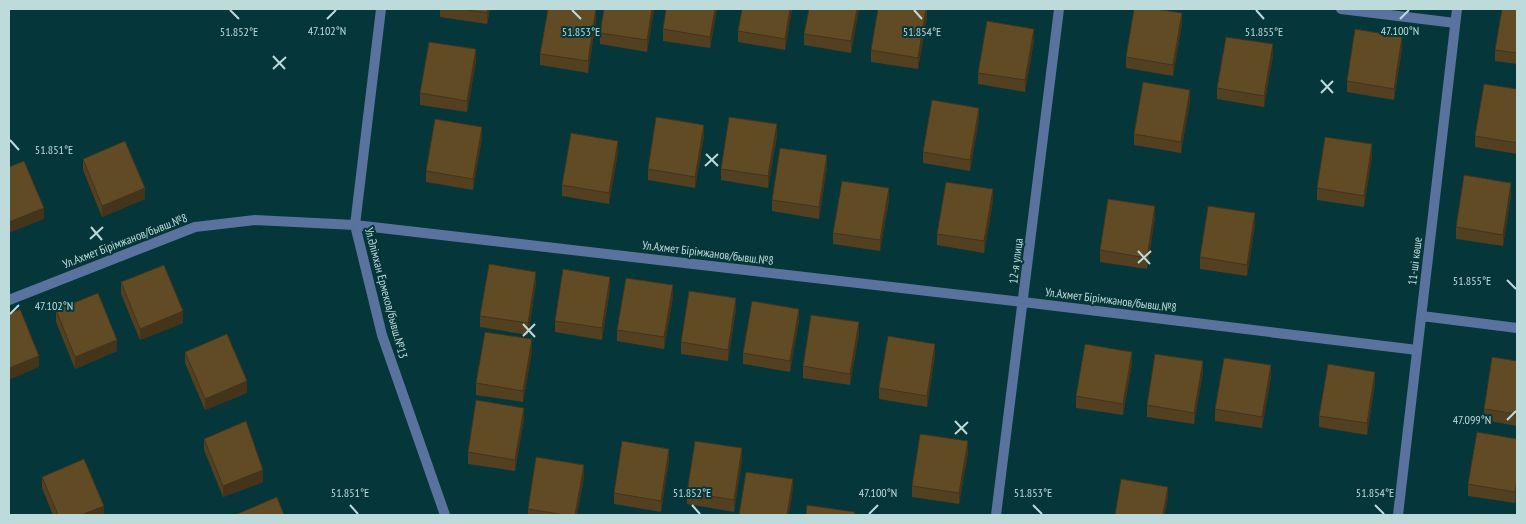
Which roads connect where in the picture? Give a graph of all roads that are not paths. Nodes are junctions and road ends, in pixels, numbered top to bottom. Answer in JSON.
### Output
{"nodes":[{"id":1,"x":380,"y":9,"type":"edge"},
{"id":2,"x":1059,"y":9,"type":"edge"},
{"id":3,"x":1341,"y":9,"type":"edge"},
{"id":4,"x":1457,"y":9,"type":"edge"},
{"id":5,"x":1455,"y":24,"type":"junction"},
{"id":6,"x":355,"y":225,"type":"junction"},
{"id":7,"x":9,"y":300,"type":"edge"},
{"id":8,"x":1024,"y":302,"type":"junction"},
{"id":9,"x":1422,"y":316,"type":"junction"},
{"id":10,"x":1517,"y":328,"type":"edge"},
{"id":11,"x":1417,"y":350,"type":"junction"},
{"id":12,"x":445,"y":515,"type":"edge"},
{"id":13,"x":996,"y":515,"type":"edge"},
{"id":14,"x":1398,"y":515,"type":"edge"}],
"edges":[{"from":1,"to":6,"type":"street","name":"Ул.Әлімхан Ермеков/бывш.№13"},
{"from":2,"to":8,"type":"street","name":"12-я улица"},
{"from":3,"to":5,"type":"street"},
{"from":4,"to":5,"type":"street","name":"11-ші көше"},
{"from":5,"to":9,"type":"street","name":"11-ші көше"},
{"from":6,"to":7,"type":"street","name":"Ул.Ахмет Бірімжанов/бывш.№8"},
{"from":6,"to":8,"type":"street","name":"Ул.Ахмет Бірімжанов/бывш.№8"},
{"from":6,"to":12,"type":"street","name":"Ул.Әлімхан Ермеков/бывш.№13"},
{"from":8,"to":11,"type":"street","name":"Ул.Ахмет Бірімжанов/бывш.№8"},
{"from":8,"to":13,"type":"street","name":"12-я улица"},
{"from":9,"to":10,"type":"street"},
{"from":9,"to":11,"type":"street","name":"11-ші көше"},
{"from":11,"to":14,"type":"street","name":"11-ші көше"}]}
